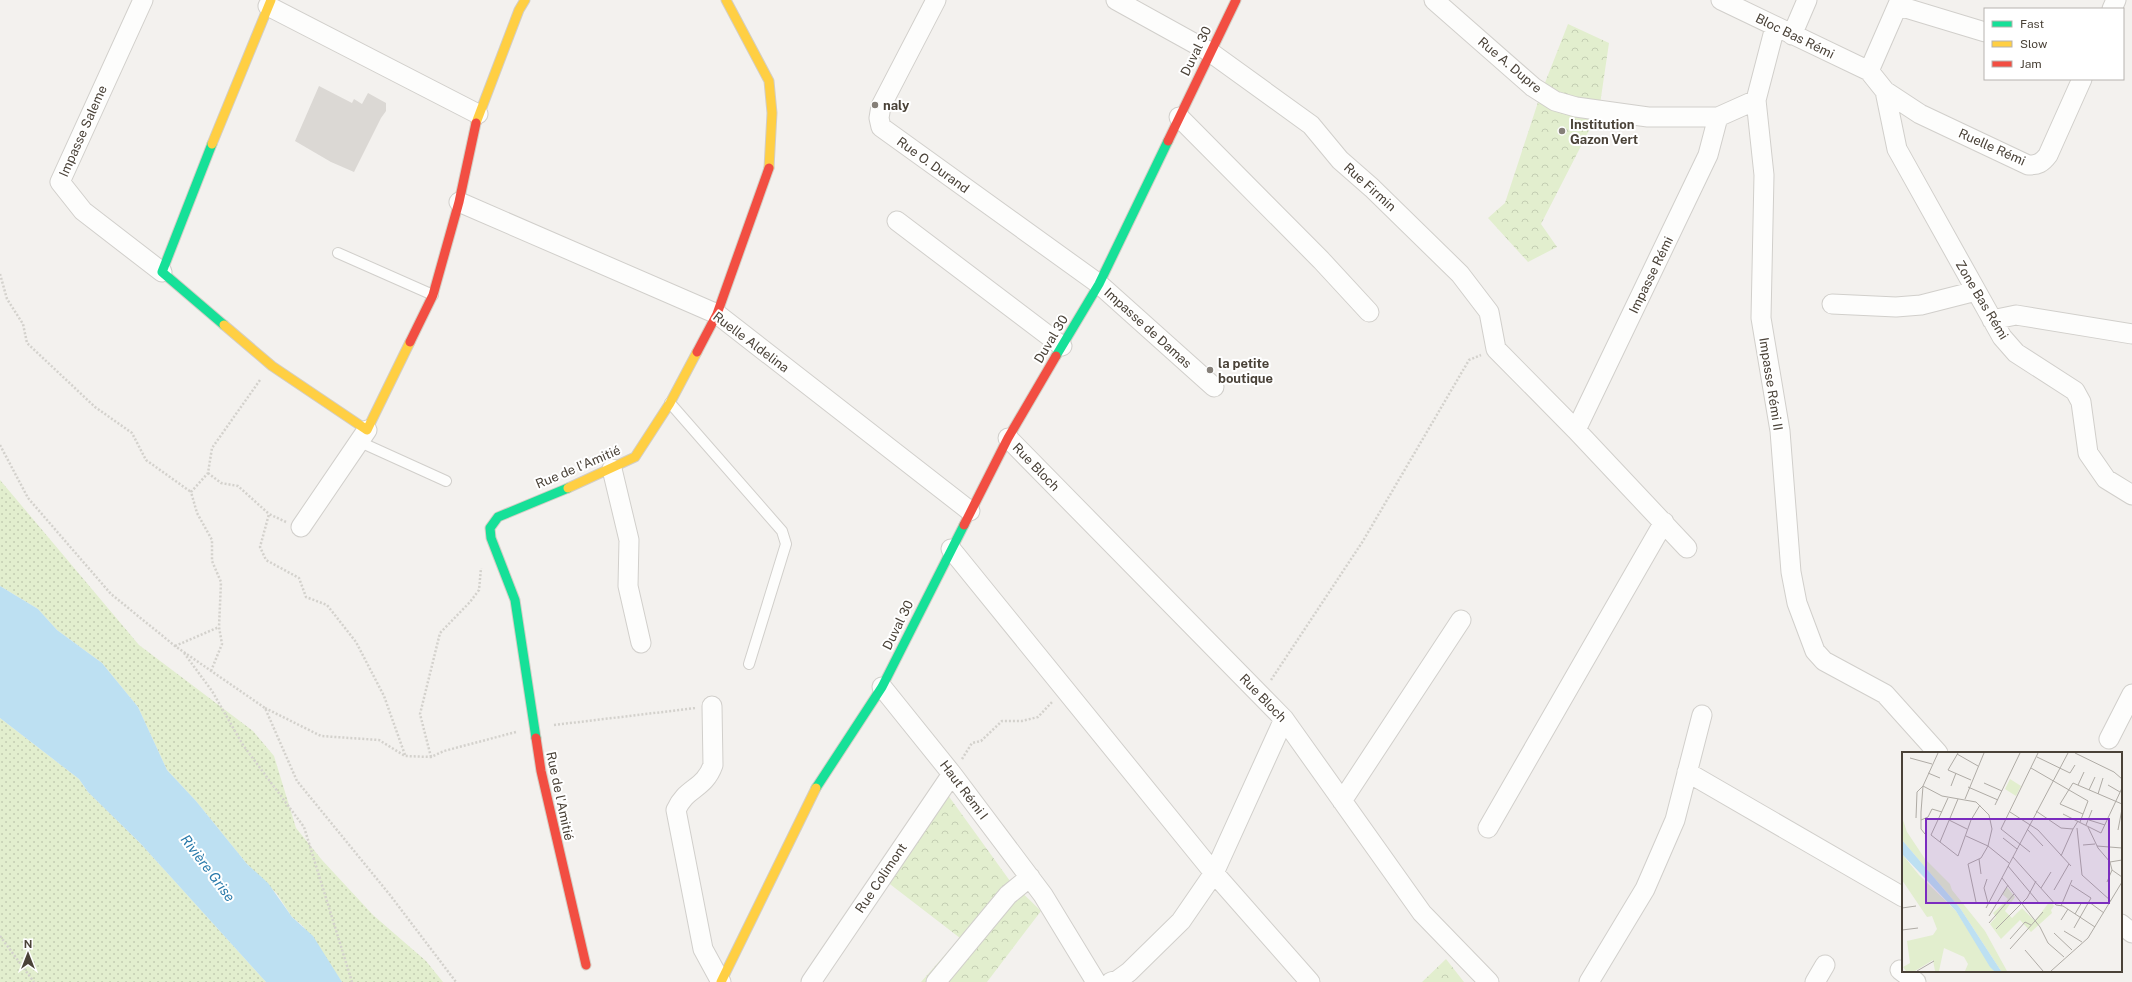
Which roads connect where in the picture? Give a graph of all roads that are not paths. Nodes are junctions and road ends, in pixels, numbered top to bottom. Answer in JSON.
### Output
{"nodes":[{"id":1,"x":143,"y":0,"type":"edge"},
{"id":2,"x":525,"y":0,"type":"edge"},
{"id":3,"x":726,"y":0,"type":"edge"},
{"id":4,"x":936,"y":0,"type":"edge"},
{"id":5,"x":1116,"y":0,"type":"edge"},
{"id":6,"x":1236,"y":0,"type":"edge"},
{"id":7,"x":1434,"y":0,"type":"edge"},
{"id":8,"x":1721,"y":0,"type":"edge"},
{"id":9,"x":1807,"y":0,"type":"edge"},
{"id":10,"x":270,"y":3,"type":"edge"},
{"id":11,"x":1900,"y":3,"type":"edge"},
{"id":12,"x":1784,"y":31,"type":"junction"},
{"id":13,"x":1984,"y":32,"type":"edge"},
{"id":14,"x":1210,"y":52,"type":"junction"},
{"id":15,"x":1869,"y":71,"type":"junction"},
{"id":16,"x":2082,"y":80,"type":"edge"},
{"id":17,"x":1885,"y":91,"type":"junction"},
{"id":18,"x":1756,"y":100,"type":"junction"},
{"id":19,"x":478,"y":114,"type":"junction"},
{"id":20,"x":1179,"y":117,"type":"junction"},
{"id":21,"x":1718,"y":117,"type":"junction"},
{"id":22,"x":459,"y":202,"type":"junction"},
{"id":23,"x":897,"y":221,"type":"dead end"},
{"id":24,"x":338,"y":253,"type":"dead end"},
{"id":25,"x":162,"y":272,"type":"junction"},
{"id":26,"x":1099,"y":284,"type":"junction"},
{"id":27,"x":1976,"y":291,"type":"junction"},
{"id":28,"x":433,"y":295,"type":"junction"},
{"id":29,"x":1832,"y":304,"type":"dead end"},
{"id":30,"x":1369,"y":312,"type":"dead end"},
{"id":31,"x":717,"y":314,"type":"junction"},
{"id":32,"x":1992,"y":320,"type":"junction"},
{"id":33,"x":2132,"y":334,"type":"edge"},
{"id":34,"x":1062,"y":346,"type":"junction"},
{"id":35,"x":1214,"y":387,"type":"dead end"},
{"id":36,"x":670,"y":403,"type":"junction"},
{"id":37,"x":1576,"y":430,"type":"junction"},
{"id":38,"x":364,"y":436,"type":"junction"},
{"id":39,"x":1008,"y":438,"type":"junction"},
{"id":40,"x":612,"y":469,"type":"junction"},
{"id":41,"x":446,"y":481,"type":"dead end"},
{"id":42,"x":2131,"y":495,"type":"edge"},
{"id":43,"x":970,"y":511,"type":"junction"},
{"id":44,"x":1664,"y":522,"type":"junction"},
{"id":45,"x":301,"y":527,"type":"road end"},
{"id":46,"x":1687,"y":548,"type":"dead end"},
{"id":47,"x":951,"y":549,"type":"junction"},
{"id":48,"x":1461,"y":620,"type":"dead end"},
{"id":49,"x":641,"y":643,"type":"dead end"},
{"id":50,"x":749,"y":664,"type":"dead end"},
{"id":51,"x":882,"y":687,"type":"junction"},
{"id":52,"x":2132,"y":694,"type":"edge"},
{"id":53,"x":712,"y":706,"type":"road end"},
{"id":54,"x":1702,"y":715,"type":"dead end"},
{"id":55,"x":1284,"y":719,"type":"junction"},
{"id":56,"x":2109,"y":739,"type":"dead end"},
{"id":57,"x":1937,"y":752,"type":"edge"},
{"id":58,"x":1687,"y":772,"type":"junction"},
{"id":59,"x":952,"y":774,"type":"junction"},
{"id":60,"x":1342,"y":801,"type":"junction"},
{"id":61,"x":1488,"y":828,"type":"dead end"},
{"id":62,"x":1214,"y":873,"type":"junction"},
{"id":63,"x":1030,"y":877,"type":"junction"},
{"id":64,"x":1902,"y":896,"type":"edge"},
{"id":65,"x":2122,"y":925,"type":"edge"},
{"id":66,"x":2132,"y":933,"type":"edge"},
{"id":67,"x":586,"y":965,"type":"dead end"},
{"id":68,"x":1825,"y":965,"type":"dead end"},
{"id":69,"x":1899,"y":972,"type":"edge"},
{"id":70,"x":721,"y":982,"type":"edge"},
{"id":71,"x":811,"y":982,"type":"edge"},
{"id":72,"x":936,"y":982,"type":"edge"},
{"id":73,"x":1096,"y":982,"type":"edge"},
{"id":74,"x":1111,"y":982,"type":"edge"},
{"id":75,"x":1310,"y":982,"type":"edge"},
{"id":76,"x":1489,"y":982,"type":"edge"},
{"id":77,"x":1589,"y":982,"type":"edge"},
{"id":78,"x":1815,"y":982,"type":"edge"},
{"id":79,"x":1916,"y":982,"type":"edge"}],
"edges":[{"from":1,"to":25,"type":"street","name":"Impasse Saleme"},
{"from":2,"to":19,"type":"street"},
{"from":3,"to":31,"type":"street","name":"Rue de l'Amitié"},
{"from":4,"to":26,"type":"street","name":"Rue O. Durand"},
{"from":5,"to":14,"type":"street","name":"Rue Firmin"},
{"from":6,"to":14,"type":"street","name":"Duval 30"},
{"from":7,"to":21,"type":"street","name":"Rue A. Dupre"},
{"from":8,"to":12,"type":"street","name":"Bloc Bas Rémi"},
{"from":9,"to":12,"type":"street"},
{"from":10,"to":19,"type":"street"},
{"from":10,"to":25,"type":"street"},
{"from":11,"to":13,"type":"street"},
{"from":11,"to":15,"type":"street"},
{"from":12,"to":15,"type":"street","name":"Bloc Bas Rémi"},
{"from":12,"to":18,"type":"street"},
{"from":14,"to":20,"type":"street","name":"Duval 30"},
{"from":14,"to":37,"type":"street","name":"Rue Firmin"},
{"from":15,"to":17,"type":"street","name":"Ruelle Rémi"},
{"from":16,"to":17,"type":"street","name":"Ruelle Rémi"},
{"from":17,"to":27,"type":"street","name":"Zone Bas Rémi"},
{"from":18,"to":21,"type":"street","name":"Rue A. Dupre"},
{"from":18,"to":57,"type":"street","name":"Impasse Rémi II"},
{"from":19,"to":22,"type":"street"},
{"from":20,"to":26,"type":"street","name":"Duval 30"},
{"from":20,"to":30,"type":"street"},
{"from":21,"to":37,"type":"street","name":"Impasse Rémi"},
{"from":22,"to":28,"type":"street"},
{"from":22,"to":31,"type":"street","name":"Ruelle Aldelina"},
{"from":23,"to":34,"type":"street"},
{"from":24,"to":28,"type":"lane"},
{"from":25,"to":38,"type":"street"},
{"from":26,"to":34,"type":"street","name":"Duval 30"},
{"from":26,"to":35,"type":"street","name":"Impasse de Damas"},
{"from":27,"to":29,"type":"street"},
{"from":27,"to":32,"type":"street","name":"Zone Bas Rémi"},
{"from":28,"to":38,"type":"street"},
{"from":31,"to":36,"type":"street","name":"Rue de l'Amitié"},
{"from":31,"to":43,"type":"street","name":"Ruelle Aldelina"},
{"from":32,"to":33,"type":"street"},
{"from":32,"to":42,"type":"street","name":"Zone Bas Rémi"},
{"from":34,"to":39,"type":"street","name":"Duval 30"},
{"from":36,"to":40,"type":"street","name":"Rue de l'Amitié"},
{"from":36,"to":50,"type":"lane"},
{"from":37,"to":44,"type":"street"},
{"from":38,"to":41,"type":"lane"},
{"from":38,"to":45,"type":"street"},
{"from":39,"to":43,"type":"street","name":"Duval 30"},
{"from":39,"to":55,"type":"street","name":"Rue Bloch"},
{"from":40,"to":49,"type":"street"},
{"from":40,"to":67,"type":"street","name":"Rue de l'Amitié"},
{"from":43,"to":47,"type":"street","name":"Duval 30"},
{"from":44,"to":46,"type":"street"},
{"from":44,"to":61,"type":"street"},
{"from":47,"to":51,"type":"street","name":"Duval 30"},
{"from":47,"to":62,"type":"street"},
{"from":48,"to":60,"type":"street"},
{"from":51,"to":59,"type":"street","name":"Haut Rémi I"},
{"from":51,"to":70,"type":"street","name":"Duval 30"},
{"from":52,"to":56,"type":"street"},
{"from":53,"to":70,"type":"street"},
{"from":54,"to":58,"type":"street"},
{"from":55,"to":60,"type":"street","name":"Rue Bloch"},
{"from":55,"to":62,"type":"street"},
{"from":58,"to":64,"type":"street"},
{"from":58,"to":77,"type":"street"},
{"from":59,"to":63,"type":"street","name":"Haut Rémi I"},
{"from":59,"to":71,"type":"street","name":"Rue Colimont"},
{"from":60,"to":76,"type":"street","name":"Rue Bloch"},
{"from":62,"to":74,"type":"street"},
{"from":62,"to":75,"type":"street"},
{"from":63,"to":72,"type":"street"},
{"from":63,"to":73,"type":"street","name":"Haut Rémi I"},
{"from":65,"to":66,"type":"street"},
{"from":68,"to":78,"type":"street"},
{"from":69,"to":79,"type":"street"}]}
